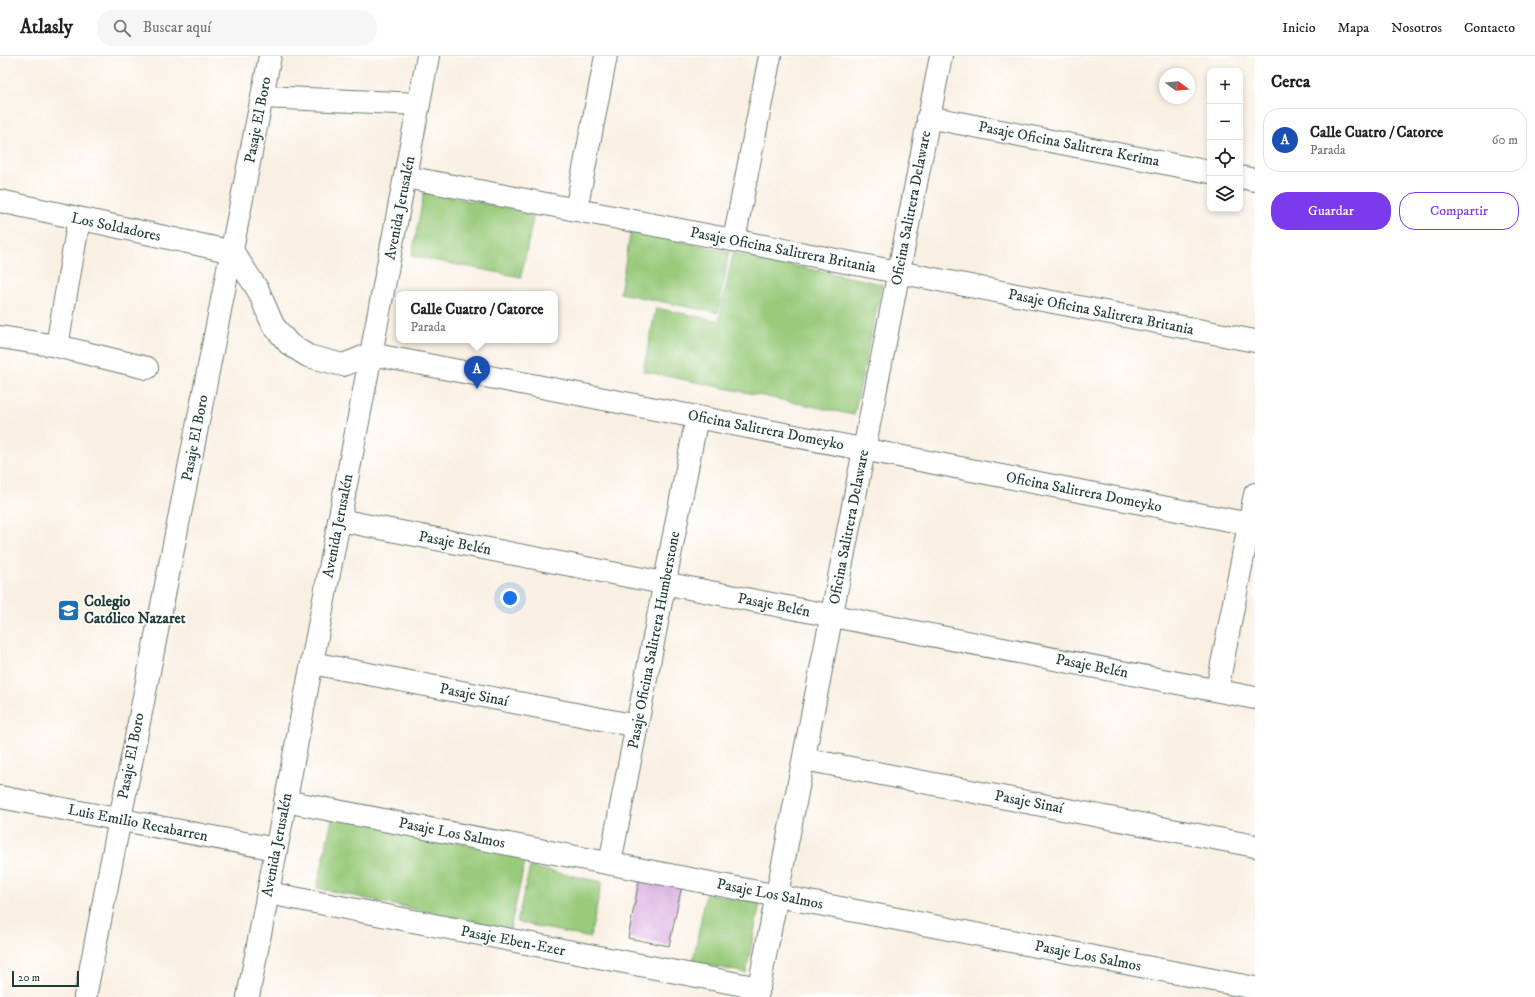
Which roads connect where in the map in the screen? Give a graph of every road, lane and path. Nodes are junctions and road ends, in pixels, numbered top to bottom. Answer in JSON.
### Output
{"nodes":[{"id":1,"x":270,"y":56,"type":"edge"},
{"id":2,"x":428,"y":56,"type":"edge"},
{"id":3,"x":606,"y":56,"type":"edge"},
{"id":4,"x":770,"y":56,"type":"edge"},
{"id":5,"x":941,"y":56,"type":"edge"},
{"id":6,"x":263,"y":97,"type":"junction"},
{"id":7,"x":419,"y":104,"type":"junction"},
{"id":8,"x":928,"y":117,"type":"junction"},
{"id":9,"x":1207,"y":171,"type":"edge"},
{"id":10,"x":406,"y":177,"type":"junction"},
{"id":11,"x":1243,"y":178,"type":"edge"},
{"id":12,"x":1255,"y":180,"type":"edge"},
{"id":13,"x":0,"y":202,"type":"edge"},
{"id":14,"x":576,"y":210,"type":"junction"},
{"id":15,"x":79,"y":219,"type":"junction"},
{"id":16,"x":734,"y":240,"type":"junction"},
{"id":17,"x":233,"y":252,"type":"junction"},
{"id":18,"x":898,"y":272,"type":"junction"},
{"id":19,"x":0,"y":337,"type":"edge"},
{"id":20,"x":1255,"y":341,"type":"edge"},
{"id":21,"x":57,"y":346,"type":"junction"},
{"id":22,"x":371,"y":354,"type":"junction"},
{"id":23,"x":147,"y":368,"type":"dead end"},
{"id":24,"x":697,"y":417,"type":"junction"},
{"id":25,"x":864,"y":449,"type":"junction"},
{"id":26,"x":1255,"y":494,"type":"edge"},
{"id":27,"x":339,"y":520,"type":"junction"},
{"id":28,"x":1252,"y":524,"type":"edge"},
{"id":29,"x":665,"y":583,"type":"junction"},
{"id":30,"x":832,"y":616,"type":"junction"},
{"id":31,"x":312,"y":663,"type":"junction"},
{"id":32,"x":1217,"y":690,"type":"junction"},
{"id":33,"x":1255,"y":698,"type":"edge"},
{"id":34,"x":637,"y":726,"type":"junction"},
{"id":35,"x":804,"y":759,"type":"junction"},
{"id":36,"x":0,"y":797,"type":"edge"},
{"id":37,"x":285,"y":800,"type":"junction"},
{"id":38,"x":118,"y":820,"type":"junction"},
{"id":39,"x":1255,"y":846,"type":"edge"},
{"id":40,"x":276,"y":849,"type":"junction"},
{"id":41,"x":610,"y":863,"type":"junction"},
{"id":42,"x":268,"y":893,"type":"junction"},
{"id":43,"x":777,"y":895,"type":"junction"},
{"id":44,"x":1255,"y":988,"type":"edge"},
{"id":45,"x":758,"y":993,"type":"edge"},
{"id":46,"x":85,"y":997,"type":"edge"},
{"id":47,"x":248,"y":997,"type":"edge"}],
"edges":[{"from":1,"to":6,"type":"street","name":"Pasaje El Boro"},
{"from":2,"to":7,"type":"street","name":"Avenida Jerusalén"},
{"from":3,"to":14,"type":"street"},
{"from":4,"to":16,"type":"street"},
{"from":5,"to":8,"type":"street","name":"Oficina Salitrera Delaware"},
{"from":6,"to":7,"type":"street"},
{"from":6,"to":17,"type":"street","name":"Pasaje El Boro"},
{"from":7,"to":10,"type":"street","name":"Avenida Jerusalén"},
{"from":8,"to":9,"type":"street","name":"Pasaje Oficina Salitrera Kerima"},
{"from":8,"to":18,"type":"street","name":"Oficina Salitrera Delaware"},
{"from":10,"to":14,"type":"street","name":"Pasaje Oficina Salitrera Britania"},
{"from":10,"to":22,"type":"street","name":"Avenida Jerusalén"},
{"from":11,"to":12,"type":"street"},
{"from":13,"to":15,"type":"street","name":"Los Soldadores"},
{"from":14,"to":16,"type":"street","name":"Pasaje Oficina Salitrera Britania"},
{"from":15,"to":17,"type":"street","name":"Los Soldadores"},
{"from":15,"to":21,"type":"street"},
{"from":16,"to":18,"type":"street","name":"Pasaje Oficina Salitrera Britania"},
{"from":17,"to":22,"type":"street"},
{"from":17,"to":38,"type":"street","name":"Pasaje El Boro"},
{"from":18,"to":20,"type":"street","name":"Pasaje Oficina Salitrera Britania"},
{"from":18,"to":25,"type":"street","name":"Oficina Salitrera Delaware"},
{"from":19,"to":21,"type":"street"},
{"from":21,"to":23,"type":"street"},
{"from":22,"to":24,"type":"street","name":"Oficina Salitrera Domeyko"},
{"from":22,"to":27,"type":"street","name":"Avenida Jerusalén"},
{"from":24,"to":25,"type":"street","name":"Oficina Salitrera Domeyko"},
{"from":24,"to":29,"type":"street","name":"Pasaje Oficina Salitrera Humberstone"},
{"from":25,"to":28,"type":"street","name":"Oficina Salitrera Domeyko"},
{"from":25,"to":30,"type":"street","name":"Oficina Salitrera Delaware"},
{"from":26,"to":28,"type":"street"},
{"from":27,"to":29,"type":"street","name":"Pasaje Belén"},
{"from":27,"to":31,"type":"street","name":"Avenida Jerusalén"},
{"from":28,"to":32,"type":"street"},
{"from":29,"to":30,"type":"street","name":"Pasaje Belén"},
{"from":29,"to":34,"type":"street","name":"Pasaje Oficina Salitrera Humberstone"},
{"from":30,"to":32,"type":"street","name":"Pasaje Belén"},
{"from":30,"to":35,"type":"street","name":"Oficina Salitrera Delaware"},
{"from":31,"to":34,"type":"street","name":"Pasaje Sinaí"},
{"from":31,"to":37,"type":"street","name":"Avenida Jerusalén"},
{"from":32,"to":33,"type":"street","name":"Pasaje Belén"},
{"from":34,"to":41,"type":"street","name":"Pasaje Oficina Salitrera Humberstone"},
{"from":35,"to":39,"type":"street","name":"Pasaje Sinaí"},
{"from":35,"to":43,"type":"street","name":"Oficina Salitrera Delaware"},
{"from":36,"to":38,"type":"street","name":"Luis Emilio Recabarren"},
{"from":37,"to":40,"type":"street","name":"Avenida Jerusalén"},
{"from":37,"to":41,"type":"street","name":"Pasaje Los Salmos"},
{"from":38,"to":40,"type":"street","name":"Luis Emilio Recabarren"},
{"from":38,"to":46,"type":"street","name":"Pasaje El Boro"},
{"from":40,"to":42,"type":"street","name":"Avenida Jerusalén"},
{"from":41,"to":43,"type":"street","name":"Pasaje Los Salmos"},
{"from":42,"to":45,"type":"street","name":"Pasaje Eben-Ezer"},
{"from":42,"to":47,"type":"street","name":"Avenida Jerusalén"},
{"from":43,"to":44,"type":"street","name":"Pasaje Los Salmos"},
{"from":43,"to":45,"type":"street","name":"Oficina Salitrera Delaware"}]}
